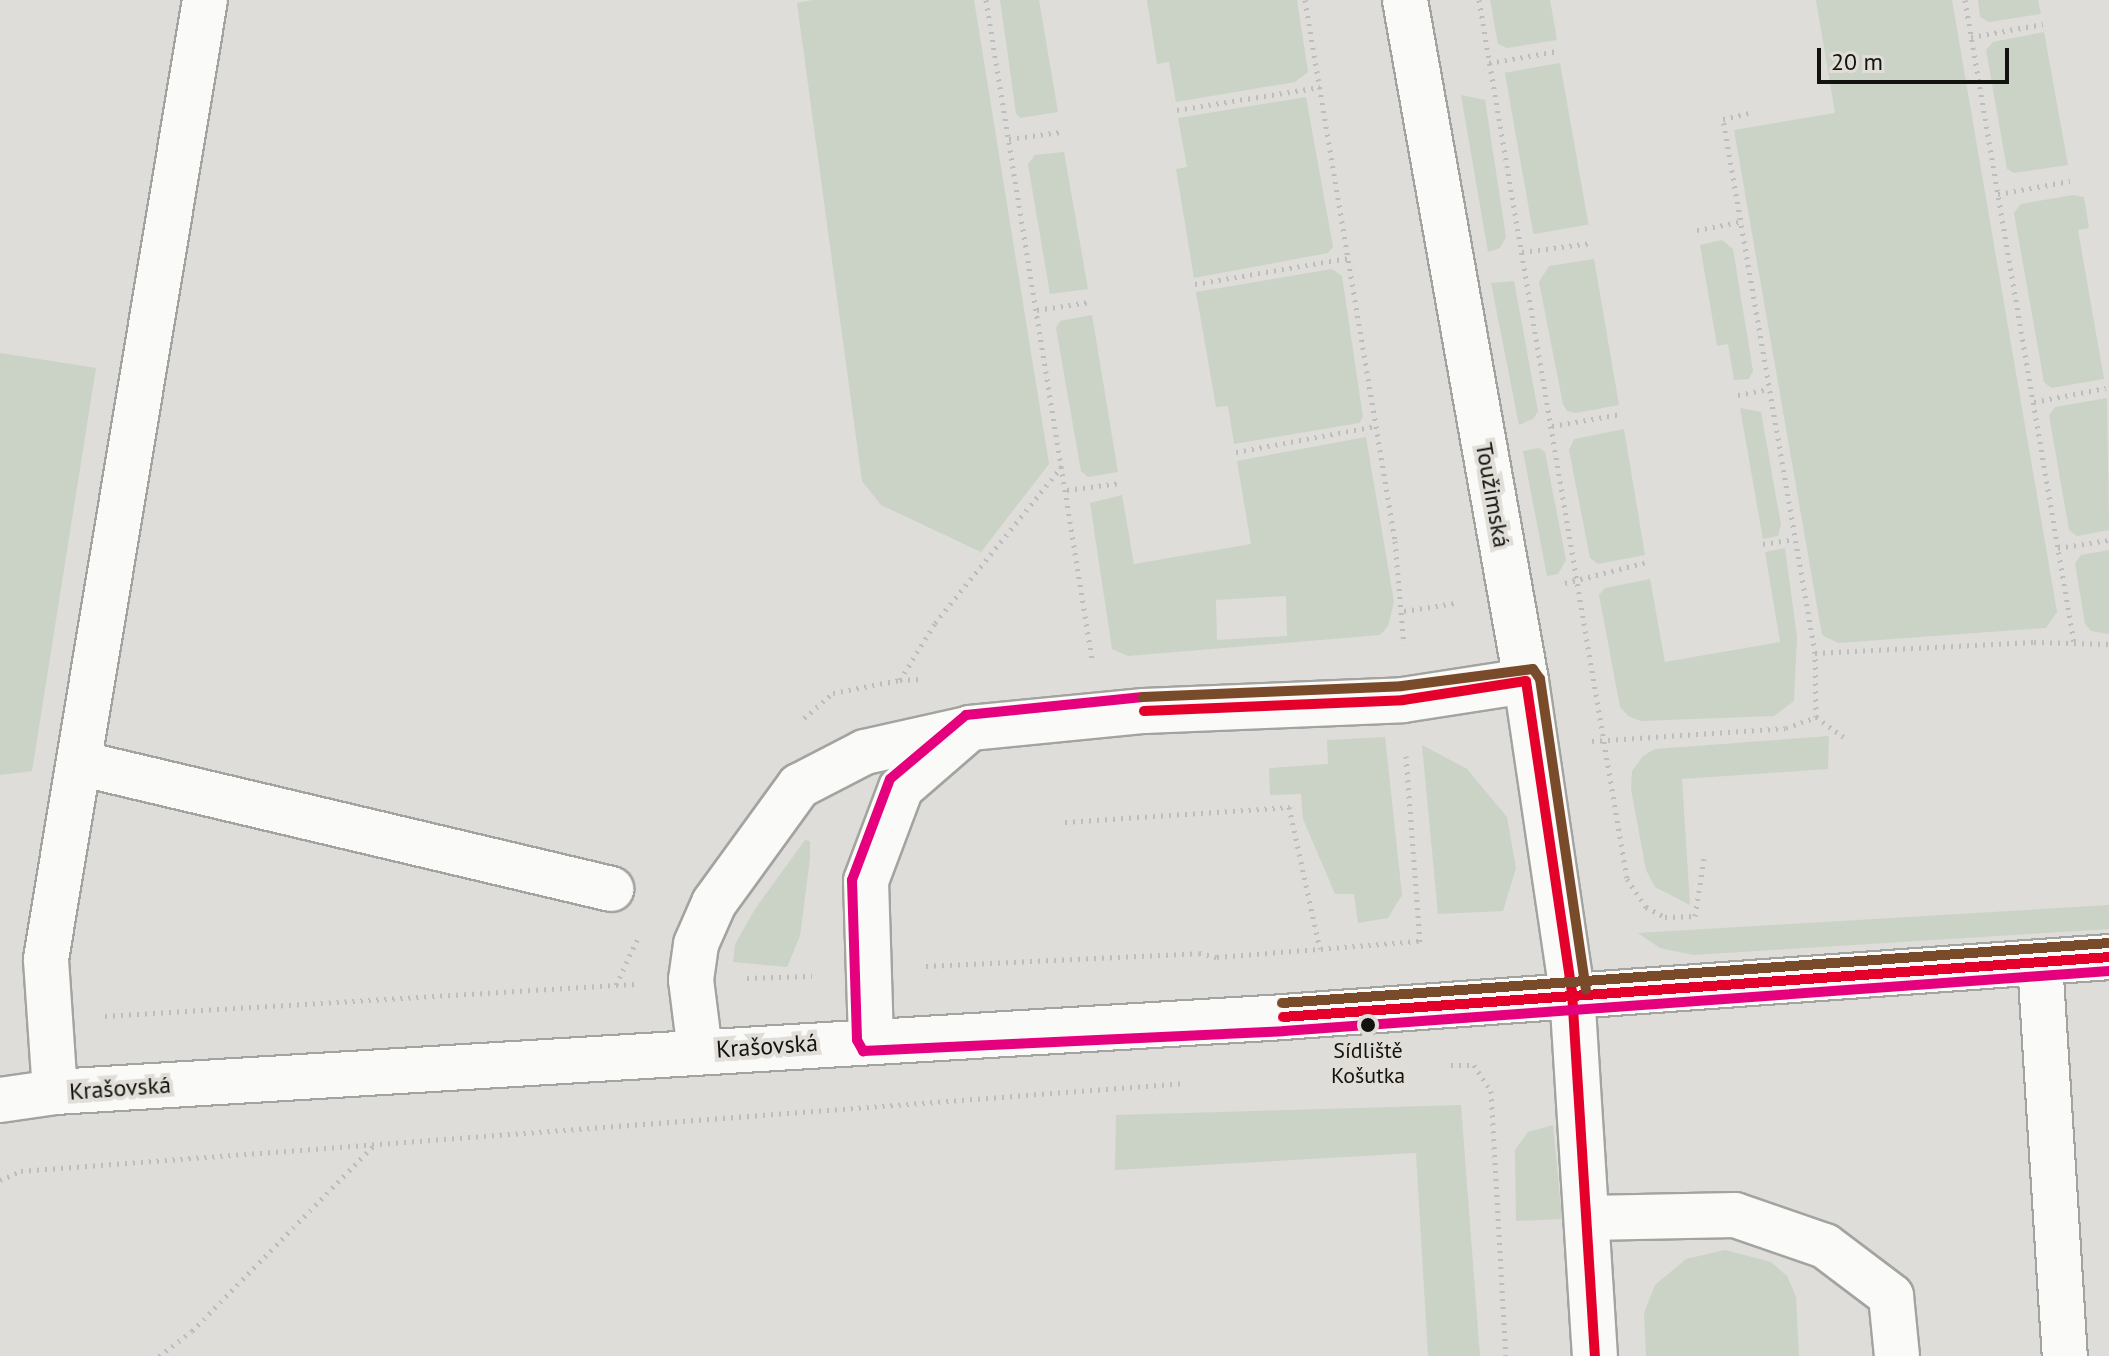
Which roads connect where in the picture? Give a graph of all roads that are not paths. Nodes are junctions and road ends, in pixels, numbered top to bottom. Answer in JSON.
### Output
{"nodes":[{"id":1,"x":205,"y":0,"type":"edge"},
{"id":2,"x":1405,"y":0,"type":"edge"},
{"id":3,"x":1526,"y":681,"type":"junction"},
{"id":4,"x":970,"y":728,"type":"junction"},
{"id":5,"x":79,"y":763,"type":"junction"},
{"id":6,"x":611,"y":889,"type":"dead end"},
{"id":7,"x":2109,"y":957,"type":"edge"},
{"id":8,"x":2040,"y":962,"type":"junction"},
{"id":9,"x":1572,"y":992,"type":"junction"},
{"id":10,"x":871,"y":1040,"type":"junction"},
{"id":11,"x":700,"y":1051,"type":"junction"},
{"id":12,"x":55,"y":1092,"type":"junction"},
{"id":13,"x":0,"y":1100,"type":"edge"},
{"id":14,"x":1589,"y":1218,"type":"junction"},
{"id":15,"x":1595,"y":1356,"type":"edge"},
{"id":16,"x":1897,"y":1356,"type":"edge"},
{"id":17,"x":2065,"y":1356,"type":"edge"}],
"edges":[{"from":1,"to":5,"type":"street"},
{"from":2,"to":3,"type":"street","name":"Toužimská"},
{"from":3,"to":4,"type":"street"},
{"from":3,"to":9,"type":"street","name":"Toužimská"},
{"from":4,"to":10,"type":"street"},
{"from":4,"to":11,"type":"street"},
{"from":5,"to":6,"type":"street"},
{"from":5,"to":12,"type":"street"},
{"from":7,"to":8,"type":"street","name":"Krašovská"},
{"from":8,"to":9,"type":"street","name":"Krašovská"},
{"from":8,"to":17,"type":"street"},
{"from":9,"to":10,"type":"street","name":"Krašovská"},
{"from":9,"to":14,"type":"street","name":"Toužimská"},
{"from":10,"to":11,"type":"street","name":"Krašovská"},
{"from":11,"to":12,"type":"street","name":"Krašovská"},
{"from":12,"to":13,"type":"street","name":"Krašovská"},
{"from":14,"to":15,"type":"street","name":"Toužimská"},
{"from":14,"to":16,"type":"street"}]}
